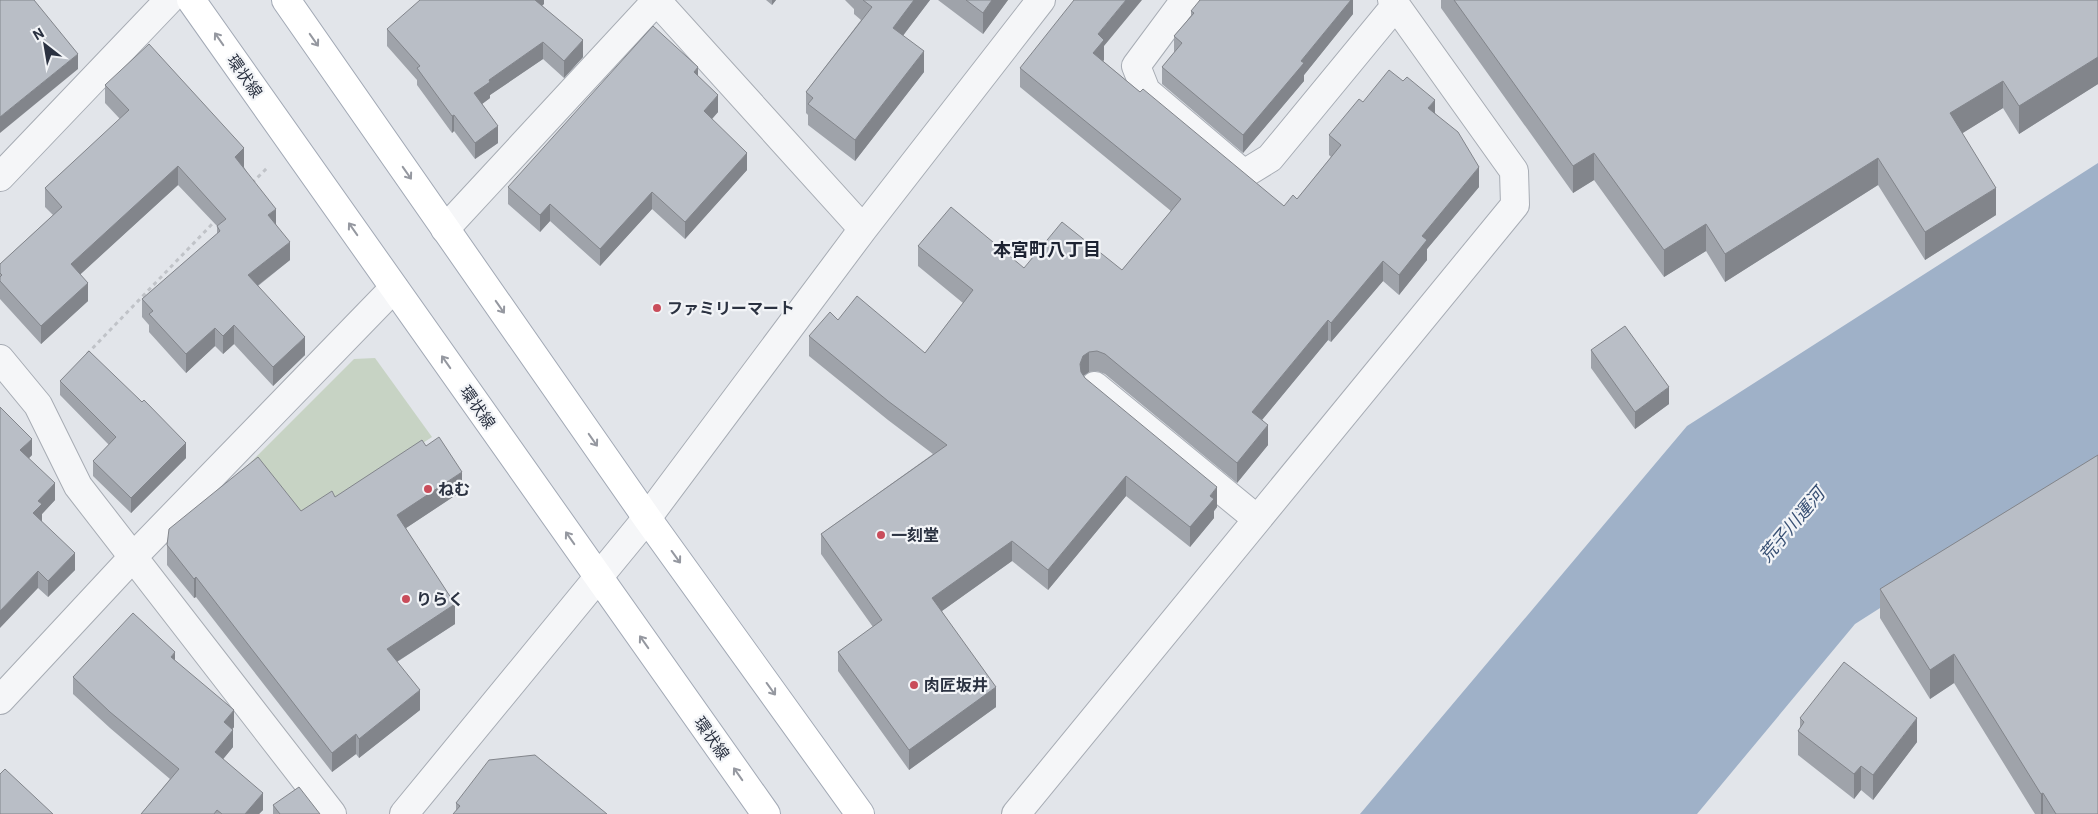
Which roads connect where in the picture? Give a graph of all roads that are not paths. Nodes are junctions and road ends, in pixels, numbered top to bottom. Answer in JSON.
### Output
{"nodes":[{"id":1,"x":169,"y":0,"type":"edge"},
{"id":2,"x":191,"y":0,"type":"edge"},
{"id":3,"x":286,"y":0,"type":"edge"},
{"id":4,"x":656,"y":0,"type":"edge"},
{"id":5,"x":1041,"y":0,"type":"edge"},
{"id":6,"x":1185,"y":0,"type":"edge"},
{"id":7,"x":1394,"y":2,"type":"edge"},
{"id":8,"x":0,"y":177,"type":"edge"},
{"id":9,"x":445,"y":229,"type":"junction"},
{"id":10,"x":863,"y":229,"type":"junction"},
{"id":11,"x":394,"y":288,"type":"junction"},
{"id":12,"x":0,"y":359,"type":"edge"},
{"id":13,"x":1095,"y":386,"type":"edge"},
{"id":14,"x":647,"y":518,"type":"junction"},
{"id":15,"x":1257,"y":519,"type":"junction"},
{"id":16,"x":134,"y":556,"type":"junction"},
{"id":17,"x":598,"y":577,"type":"junction"},
{"id":18,"x":0,"y":700,"type":"edge"},
{"id":19,"x":332,"y":814,"type":"edge"},
{"id":20,"x":404,"y":814,"type":"edge"},
{"id":21,"x":766,"y":814,"type":"edge"},
{"id":22,"x":860,"y":814,"type":"edge"},
{"id":23,"x":1016,"y":814,"type":"edge"}],
"edges":[{"from":1,"to":8,"type":"street"},
{"from":11,"to":2,"type":"main road","name":"環状線","one_way":true},
{"from":3,"to":9,"type":"main road","one_way":true},
{"from":4,"to":9,"type":"street"},
{"from":4,"to":10,"type":"street"},
{"from":5,"to":10,"type":"street"},
{"from":6,"to":7,"type":"street"},
{"from":7,"to":15,"type":"street"},
{"from":9,"to":14,"type":"main road","one_way":true},
{"from":10,"to":14,"type":"street"},
{"from":11,"to":16,"type":"street"},
{"from":17,"to":11,"type":"main road","name":"環状線","one_way":true},
{"from":12,"to":16,"type":"street"},
{"from":13,"to":15,"type":"street"},
{"from":14,"to":17,"type":"street"},
{"from":14,"to":22,"type":"main road","one_way":true},
{"from":15,"to":23,"type":"street"},
{"from":16,"to":18,"type":"street"},
{"from":16,"to":19,"type":"street"},
{"from":17,"to":20,"type":"street"},
{"from":21,"to":17,"type":"main road","name":"環状線","one_way":true}]}
